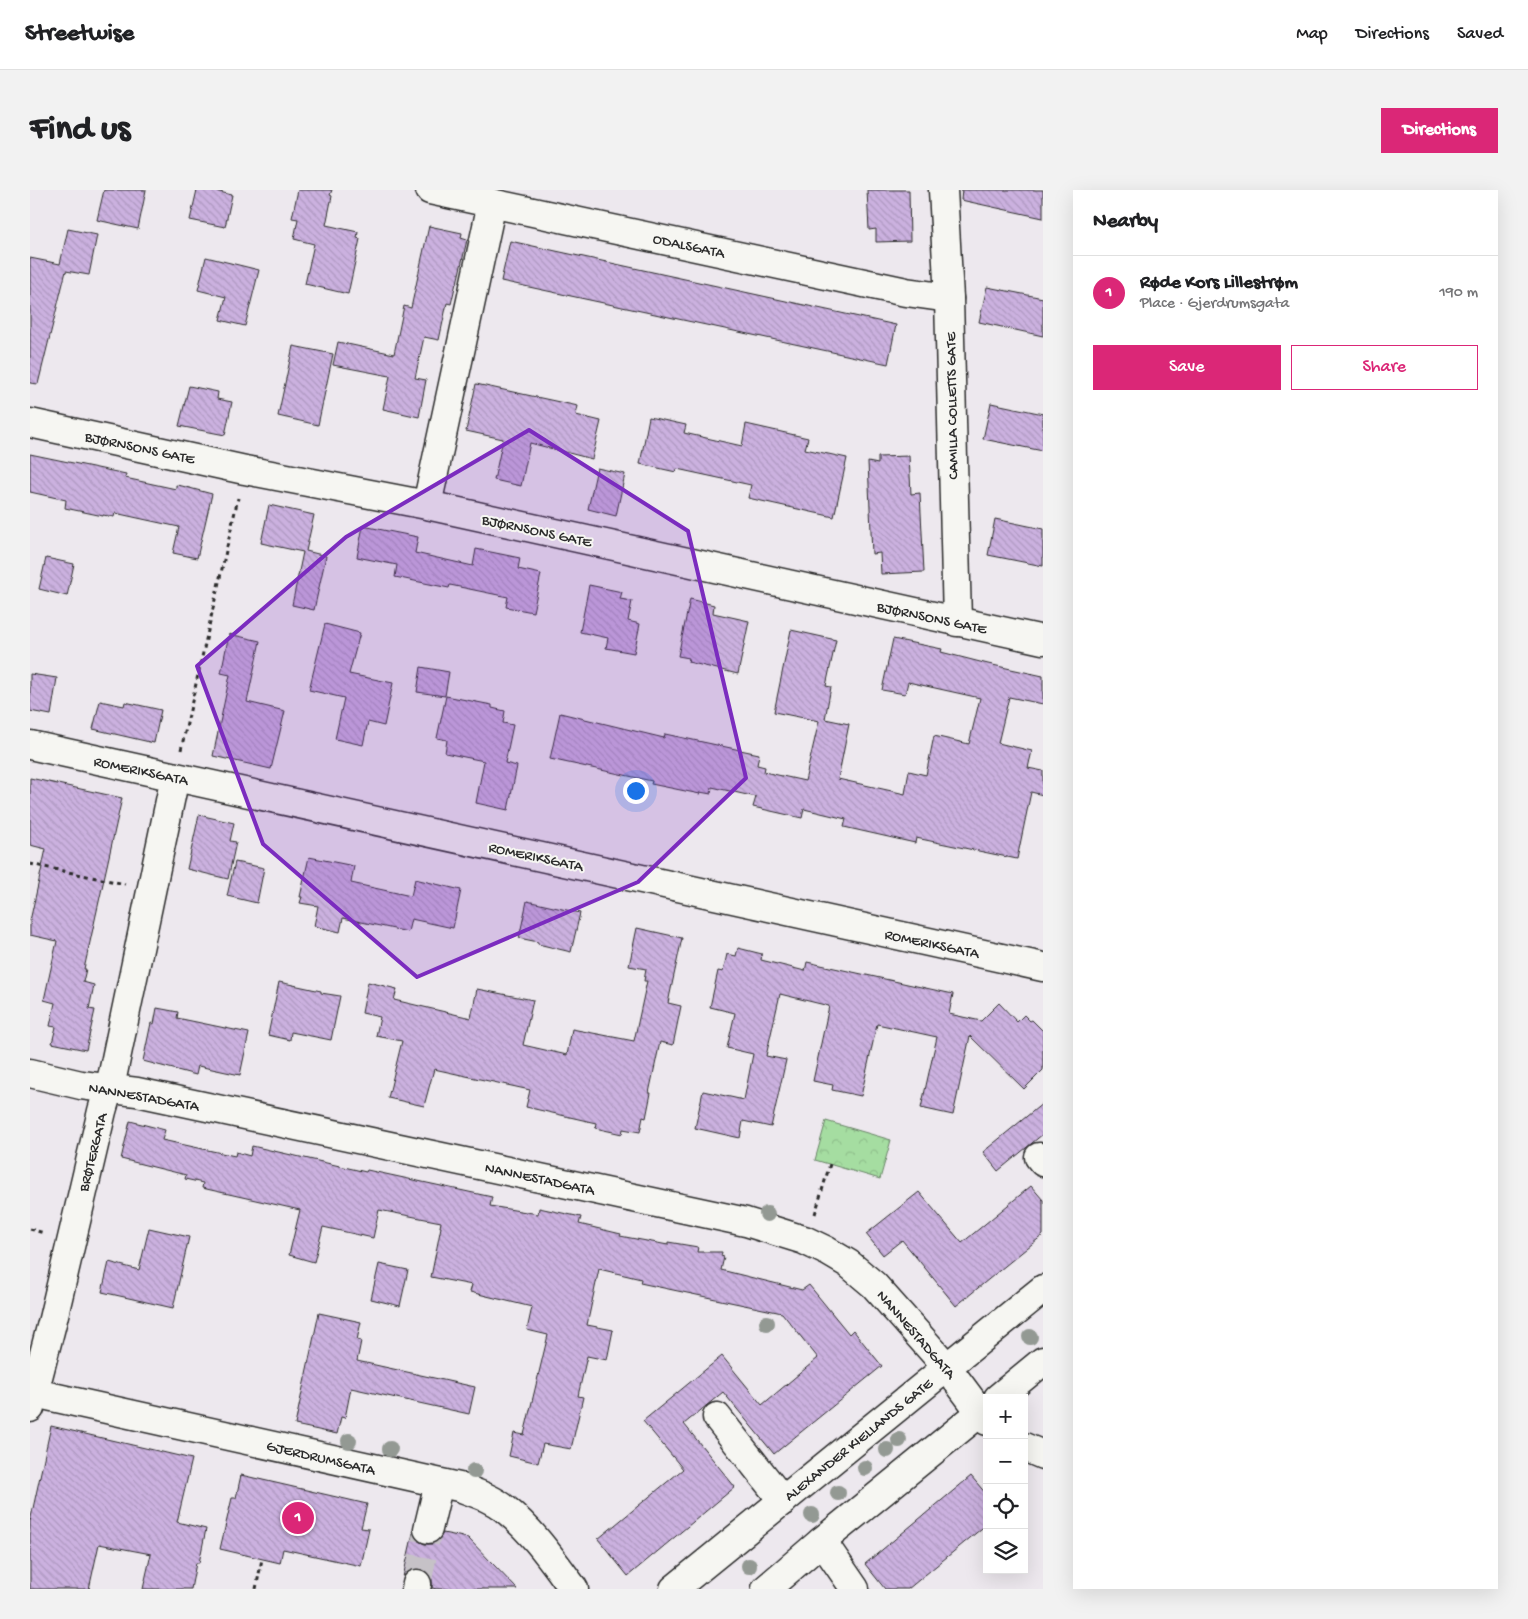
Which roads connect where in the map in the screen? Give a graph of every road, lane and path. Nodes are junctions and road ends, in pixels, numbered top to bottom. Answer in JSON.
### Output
{"nodes":[{"id":1,"x":944,"y":190,"type":"edge"},
{"id":2,"x":441,"y":191,"type":"edge"},
{"id":3,"x":492,"y":203,"type":"junction"},
{"id":4,"x":948,"y":298,"type":"junction"},
{"id":5,"x":30,"y":423,"type":"edge"},
{"id":6,"x":245,"y":470,"type":"junction"},
{"id":7,"x":427,"y":505,"type":"junction"},
{"id":8,"x":957,"y":622,"type":"junction"},
{"id":9,"x":1043,"y":640,"type":"edge"},
{"id":10,"x":30,"y":745,"type":"edge"},
{"id":11,"x":175,"y":777,"type":"junction"},
{"id":12,"x":30,"y":864,"type":"edge"},
{"id":13,"x":150,"y":889,"type":"junction"},
{"id":14,"x":1042,"y":960,"type":"edge"},
{"id":15,"x":30,"y":1073,"type":"edge"},
{"id":16,"x":108,"y":1088,"type":"junction"},
{"id":17,"x":830,"y":1164,"type":"dead end"},
{"id":18,"x":806,"y":1242,"type":"junction"},
{"id":19,"x":1043,"y":1289,"type":"edge"},
{"id":20,"x":1043,"y":1361,"type":"edge"},
{"id":21,"x":946,"y":1366,"type":"junction"},
{"id":22,"x":1006,"y":1394,"type":"edge"},
{"id":23,"x":31,"y":1397,"type":"edge"},
{"id":24,"x":983,"y":1405,"type":"edge"},
{"id":25,"x":983,"y":1414,"type":"edge"},
{"id":26,"x":717,"y":1417,"type":"dead end"},
{"id":27,"x":1028,"y":1448,"type":"edge"},
{"id":28,"x":1043,"y":1455,"type":"edge"},
{"id":29,"x":439,"y":1483,"type":"junction"},
{"id":30,"x":783,"y":1500,"type":"junction"},
{"id":31,"x":428,"y":1529,"type":"tunnel mouth"},
{"id":32,"x":822,"y":1541,"type":"junction"},
{"id":33,"x":262,"y":1559,"type":"dead end"},
{"id":34,"x":256,"y":1589,"type":"edge"},
{"id":35,"x":574,"y":1589,"type":"edge"},
{"id":36,"x":674,"y":1589,"type":"edge"},
{"id":37,"x":766,"y":1589,"type":"edge"},
{"id":38,"x":856,"y":1589,"type":"edge"}],
"edges":[{"from":1,"to":4,"type":"street","name":"CAMILLA COLLETTS GATE"},
{"from":2,"to":3,"type":"street","name":"ODALSGATA"},
{"from":3,"to":4,"type":"street","name":"ODALSGATA"},
{"from":3,"to":7,"type":"street"},
{"from":4,"to":8,"type":"street","name":"CAMILLA COLLETTS GATE"},
{"from":5,"to":6,"type":"street","name":"BJØRNSONS GATE"},
{"from":6,"to":7,"type":"street","name":"BJØRNSONS GATE"},
{"from":6,"to":11,"type":"path"},
{"from":7,"to":8,"type":"street","name":"BJØRNSONS GATE"},
{"from":8,"to":9,"type":"street","name":"BJØRNSONS GATE"},
{"from":10,"to":11,"type":"street","name":"ROMERIKSGATA"},
{"from":11,"to":13,"type":"street","name":"BRØTERGATA"},
{"from":11,"to":14,"type":"street","name":"ROMERIKSGATA"},
{"from":12,"to":13,"type":"path"},
{"from":13,"to":16,"type":"street","name":"BRØTERGATA"},
{"from":15,"to":16,"type":"street","name":"NANNESTADGATA"},
{"from":16,"to":18,"type":"street","name":"NANNESTADGATA"},
{"from":16,"to":23,"type":"street","name":"BRØTERGATA"},
{"from":17,"to":18,"type":"path"},
{"from":18,"to":21,"type":"street","name":"NANNESTADGATA"},
{"from":19,"to":21,"type":"street","name":"ALEXANDER KIELLANDS GATE"},
{"from":20,"to":22,"type":"street"},
{"from":21,"to":24,"type":"street","name":"NANNESTADGATA"},
{"from":21,"to":30,"type":"street","name":"ALEXANDER KIELLANDS GATE"},
{"from":23,"to":29,"type":"street","name":"GJERDRUMSGATA"},
{"from":25,"to":32,"type":"street"},
{"from":26,"to":30,"type":"street"},
{"from":27,"to":28,"type":"street"},
{"from":29,"to":31,"type":"street"},
{"from":29,"to":35,"type":"street","name":"GJERDRUMSGATA"},
{"from":30,"to":36,"type":"street","name":"ALEXANDER KIELLANDS GATE"},
{"from":32,"to":37,"type":"street"},
{"from":32,"to":38,"type":"street"},
{"from":33,"to":34,"type":"path"}]}
